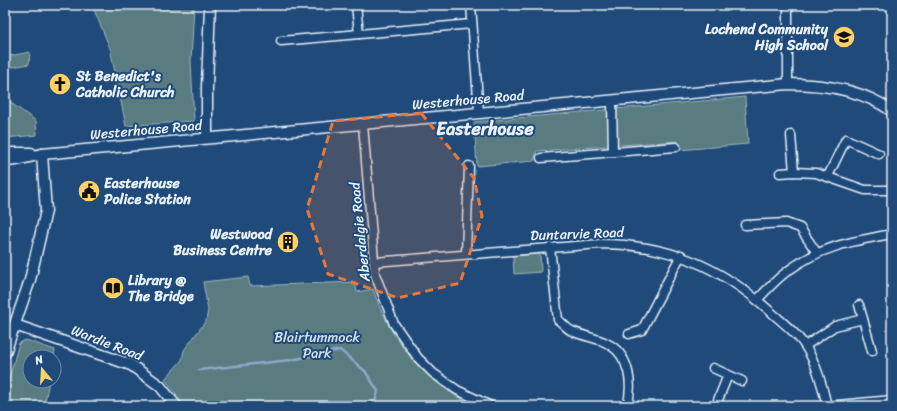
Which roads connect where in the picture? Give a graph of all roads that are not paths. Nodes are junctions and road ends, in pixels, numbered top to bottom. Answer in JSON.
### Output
{"nodes":[{"id":1,"x":210,"y":5,"type":"edge"},
{"id":2,"x":356,"y":5,"type":"edge"},
{"id":3,"x":471,"y":5,"type":"edge"},
{"id":4,"x":788,"y":5,"type":"edge"},
{"id":5,"x":472,"y":24,"type":"junction"},
{"id":6,"x":359,"y":34,"type":"junction"},
{"id":7,"x":281,"y":41,"type":"dead end"},
{"id":8,"x":788,"y":84,"type":"junction"},
{"id":9,"x":612,"y":101,"type":"junction"},
{"id":10,"x":892,"y":111,"type":"edge"},
{"id":11,"x":479,"y":113,"type":"junction"},
{"id":12,"x":363,"y":124,"type":"junction"},
{"id":13,"x":791,"y":135,"type":"dead end"},
{"id":14,"x":207,"y":138,"type":"junction"},
{"id":15,"x":676,"y":147,"type":"dead end"},
{"id":16,"x":613,"y":152,"type":"junction"},
{"id":17,"x":5,"y":153,"type":"edge"},
{"id":18,"x":42,"y":154,"type":"junction"},
{"id":19,"x":879,"y":154,"type":"dead end"},
{"id":20,"x":541,"y":158,"type":"dead end"},
{"id":21,"x":5,"y":161,"type":"edge"},
{"id":22,"x":469,"y":166,"type":"dead end"},
{"id":23,"x":794,"y":172,"type":"junction"},
{"id":24,"x":780,"y":173,"type":"dead end"},
{"id":25,"x":828,"y":176,"type":"junction"},
{"id":26,"x":892,"y":190,"type":"edge"},
{"id":27,"x":745,"y":225,"type":"dead end"},
{"id":28,"x":892,"y":234,"type":"edge"},
{"id":29,"x":550,"y":247,"type":"junction"},
{"id":30,"x":817,"y":253,"type":"junction"},
{"id":31,"x":466,"y":254,"type":"junction"},
{"id":32,"x":681,"y":255,"type":"junction"},
{"id":33,"x":374,"y":262,"type":"junction"},
{"id":34,"x":758,"y":300,"type":"junction"},
{"id":35,"x":859,"y":305,"type":"dead end"},
{"id":36,"x":863,"y":319,"type":"junction"},
{"id":37,"x":15,"y":325,"type":"junction"},
{"id":38,"x":630,"y":334,"type":"dead end"},
{"id":39,"x":805,"y":346,"type":"junction"},
{"id":40,"x":872,"y":350,"type":"dead end"},
{"id":41,"x":5,"y":353,"type":"edge"},
{"id":42,"x":713,"y":368,"type":"dead end"},
{"id":43,"x":728,"y":375,"type":"junction"},
{"id":44,"x":742,"y":381,"type":"dead end"},
{"id":45,"x":892,"y":400,"type":"edge"},
{"id":46,"x":176,"y":406,"type":"edge"},
{"id":47,"x":491,"y":406,"type":"edge"},
{"id":48,"x":627,"y":406,"type":"edge"},
{"id":49,"x":718,"y":406,"type":"edge"},
{"id":50,"x":827,"y":406,"type":"edge"}],
"edges":[{"from":1,"to":14,"type":"street"},
{"from":2,"to":6,"type":"street"},
{"from":3,"to":5,"type":"street"},
{"from":4,"to":8,"type":"street"},
{"from":5,"to":6,"type":"street"},
{"from":5,"to":11,"type":"street"},
{"from":6,"to":7,"type":"street"},
{"from":8,"to":9,"type":"street","name":"Westerhouse Road"},
{"from":8,"to":10,"type":"street","name":"Westerhouse Road"},
{"from":9,"to":11,"type":"street","name":"Westerhouse Road"},
{"from":9,"to":16,"type":"street"},
{"from":11,"to":12,"type":"street","name":"Westerhouse Road"},
{"from":12,"to":14,"type":"street","name":"Westerhouse Road"},
{"from":12,"to":33,"type":"street","name":"Aberdalgie Road"},
{"from":13,"to":23,"type":"street"},
{"from":14,"to":18,"type":"street","name":"Westerhouse Road"},
{"from":15,"to":16,"type":"street"},
{"from":16,"to":20,"type":"street"},
{"from":17,"to":18,"type":"street","name":"Westerhouse Road"},
{"from":18,"to":21,"type":"street","name":"Westerhouse Road"},
{"from":18,"to":37,"type":"street"},
{"from":19,"to":25,"type":"street"},
{"from":22,"to":31,"type":"street"},
{"from":23,"to":24,"type":"street"},
{"from":23,"to":25,"type":"street"},
{"from":25,"to":26,"type":"street"},
{"from":27,"to":30,"type":"street"},
{"from":28,"to":30,"type":"street"},
{"from":29,"to":31,"type":"street","name":"Duntarvie Road"},
{"from":29,"to":32,"type":"street","name":"Duntarvie Road"},
{"from":29,"to":48,"type":"street"},
{"from":30,"to":34,"type":"street"},
{"from":31,"to":33,"type":"street","name":"Duntarvie Road"},
{"from":32,"to":34,"type":"street","name":"Duntarvie Road"},
{"from":32,"to":38,"type":"street"},
{"from":33,"to":47,"type":"street","name":"Aberdalgie Road"},
{"from":34,"to":39,"type":"street","name":"Duntarvie Road"},
{"from":35,"to":36,"type":"street"},
{"from":36,"to":39,"type":"street"},
{"from":36,"to":40,"type":"street"},
{"from":37,"to":41,"type":"street"},
{"from":37,"to":46,"type":"street","name":"Wardie Road"},
{"from":39,"to":50,"type":"street","name":"Duntarvie Road"},
{"from":42,"to":43,"type":"street"},
{"from":43,"to":44,"type":"street"},
{"from":43,"to":49,"type":"street"},
{"from":45,"to":50,"type":"street"}]}
